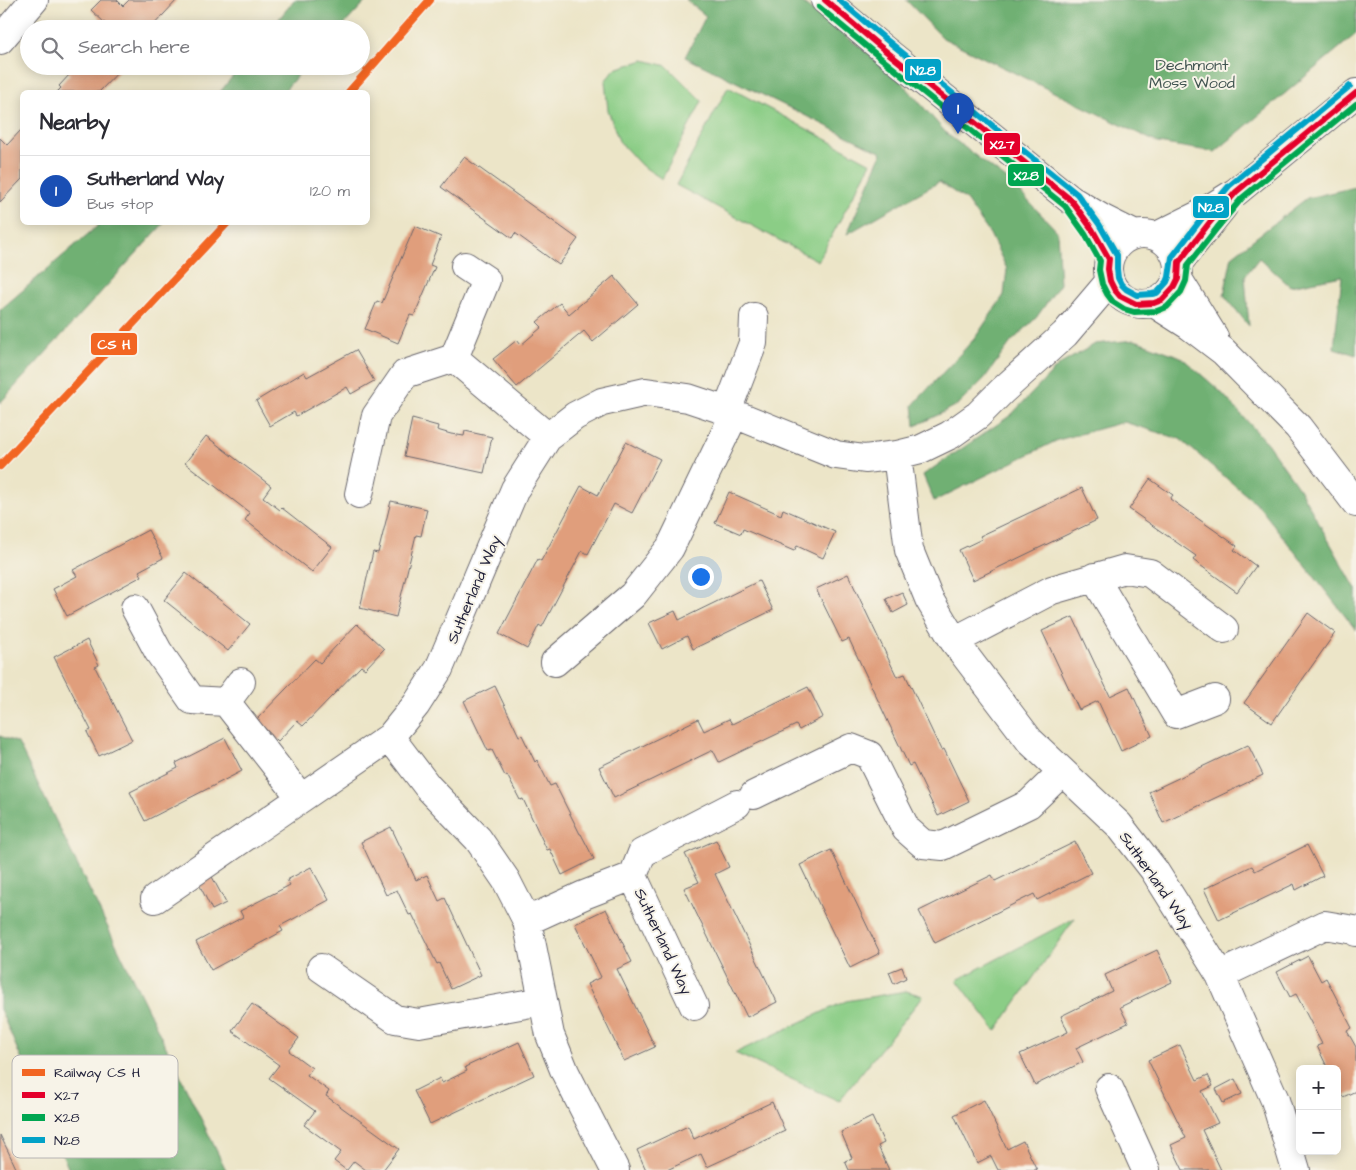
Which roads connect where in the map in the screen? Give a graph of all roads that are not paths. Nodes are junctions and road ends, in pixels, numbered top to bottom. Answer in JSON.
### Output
{"nodes":[{"id":1,"x":34,"y":0,"type":"edge"},
{"id":2,"x":825,"y":0,"type":"edge"},
{"id":3,"x":0,"y":40,"type":"edge"},
{"id":4,"x":1356,"y":93,"type":"edge"},
{"id":5,"x":1236,"y":192,"type":"junction"},
{"id":6,"x":1071,"y":200,"type":"junction"},
{"id":7,"x":1145,"y":235,"type":"junction"},
{"id":8,"x":465,"y":266,"type":"dead end"},
{"id":9,"x":1109,"y":270,"type":"junction"},
{"id":10,"x":1178,"y":271,"type":"junction"},
{"id":11,"x":1141,"y":302,"type":"junction"},
{"id":12,"x":754,"y":316,"type":"dead end"},
{"id":13,"x":1065,"y":334,"type":"junction"},
{"id":14,"x":1223,"y":350,"type":"junction"},
{"id":15,"x":454,"y":358,"type":"junction"},
{"id":16,"x":730,"y":413,"type":"junction"},
{"id":17,"x":548,"y":437,"type":"junction"},
{"id":18,"x":897,"y":455,"type":"junction"},
{"id":19,"x":359,"y":494,"type":"dead end"},
{"id":20,"x":1356,"y":502,"type":"edge"},
{"id":21,"x":1094,"y":577,"type":"junction"},
{"id":22,"x":135,"y":608,"type":"dead end"},
{"id":23,"x":1224,"y":629,"type":"dead end"},
{"id":24,"x":954,"y":641,"type":"junction"},
{"id":25,"x":554,"y":662,"type":"dead end"},
{"id":26,"x":1215,"y":699,"type":"dead end"},
{"id":27,"x":390,"y":737,"type":"junction"},
{"id":28,"x":1062,"y":772,"type":"junction"},
{"id":29,"x":301,"y":798,"type":"junction"},
{"id":30,"x":633,"y":876,"type":"junction"},
{"id":31,"x":155,"y":899,"type":"dead end"},
{"id":32,"x":527,"y":921,"type":"junction"},
{"id":33,"x":1356,"y":932,"type":"edge"},
{"id":34,"x":321,"y":968,"type":"dead end"},
{"id":35,"x":1220,"y":975,"type":"junction"},
{"id":36,"x":542,"y":1001,"type":"junction"},
{"id":37,"x":694,"y":1006,"type":"dead end"},
{"id":38,"x":1109,"y":1088,"type":"dead end"},
{"id":39,"x":615,"y":1170,"type":"edge"},
{"id":40,"x":1146,"y":1170,"type":"edge"},
{"id":41,"x":1296,"y":1170,"type":"edge"}],
"edges":[{"from":1,"to":3,"type":"street"},
{"from":2,"to":6,"type":"street"},
{"from":4,"to":5,"type":"street"},
{"from":5,"to":7,"type":"street"},
{"from":5,"to":10,"type":"street"},
{"from":6,"to":7,"type":"street"},
{"from":6,"to":9,"type":"street"},
{"from":7,"to":9,"type":"street"},
{"from":7,"to":10,"type":"street"},
{"from":8,"to":15,"type":"street"},
{"from":9,"to":11,"type":"street"},
{"from":9,"to":13,"type":"street","name":"Sutherland Way"},
{"from":10,"to":11,"type":"street"},
{"from":10,"to":14,"type":"street"},
{"from":11,"to":13,"type":"street","name":"Sutherland Way"},
{"from":11,"to":14,"type":"street"},
{"from":12,"to":16,"type":"street"},
{"from":13,"to":18,"type":"street","name":"Sutherland Way"},
{"from":14,"to":20,"type":"street"},
{"from":15,"to":17,"type":"street"},
{"from":15,"to":19,"type":"street"},
{"from":16,"to":17,"type":"street","name":"Sutherland Way"},
{"from":16,"to":18,"type":"street","name":"Sutherland Way"},
{"from":16,"to":25,"type":"street"},
{"from":17,"to":27,"type":"street","name":"Sutherland Way"},
{"from":18,"to":24,"type":"street","name":"Sutherland Way"},
{"from":21,"to":23,"type":"street"},
{"from":21,"to":24,"type":"street"},
{"from":21,"to":26,"type":"street"},
{"from":22,"to":29,"type":"street"},
{"from":24,"to":28,"type":"street","name":"Sutherland Way"},
{"from":27,"to":29,"type":"street","name":"Sutherland Way"},
{"from":27,"to":32,"type":"street"},
{"from":28,"to":30,"type":"street","name":"Sutherland Way"},
{"from":28,"to":35,"type":"street","name":"Sutherland Way"},
{"from":29,"to":31,"type":"street","name":"Sutherland Way"},
{"from":30,"to":32,"type":"street","name":"Sutherland Way"},
{"from":30,"to":37,"type":"street","name":"Sutherland Way"},
{"from":32,"to":36,"type":"street"},
{"from":33,"to":35,"type":"street"},
{"from":34,"to":36,"type":"street"},
{"from":35,"to":41,"type":"street","name":"Sutherland Way"},
{"from":36,"to":39,"type":"street"},
{"from":38,"to":40,"type":"street"}]}
